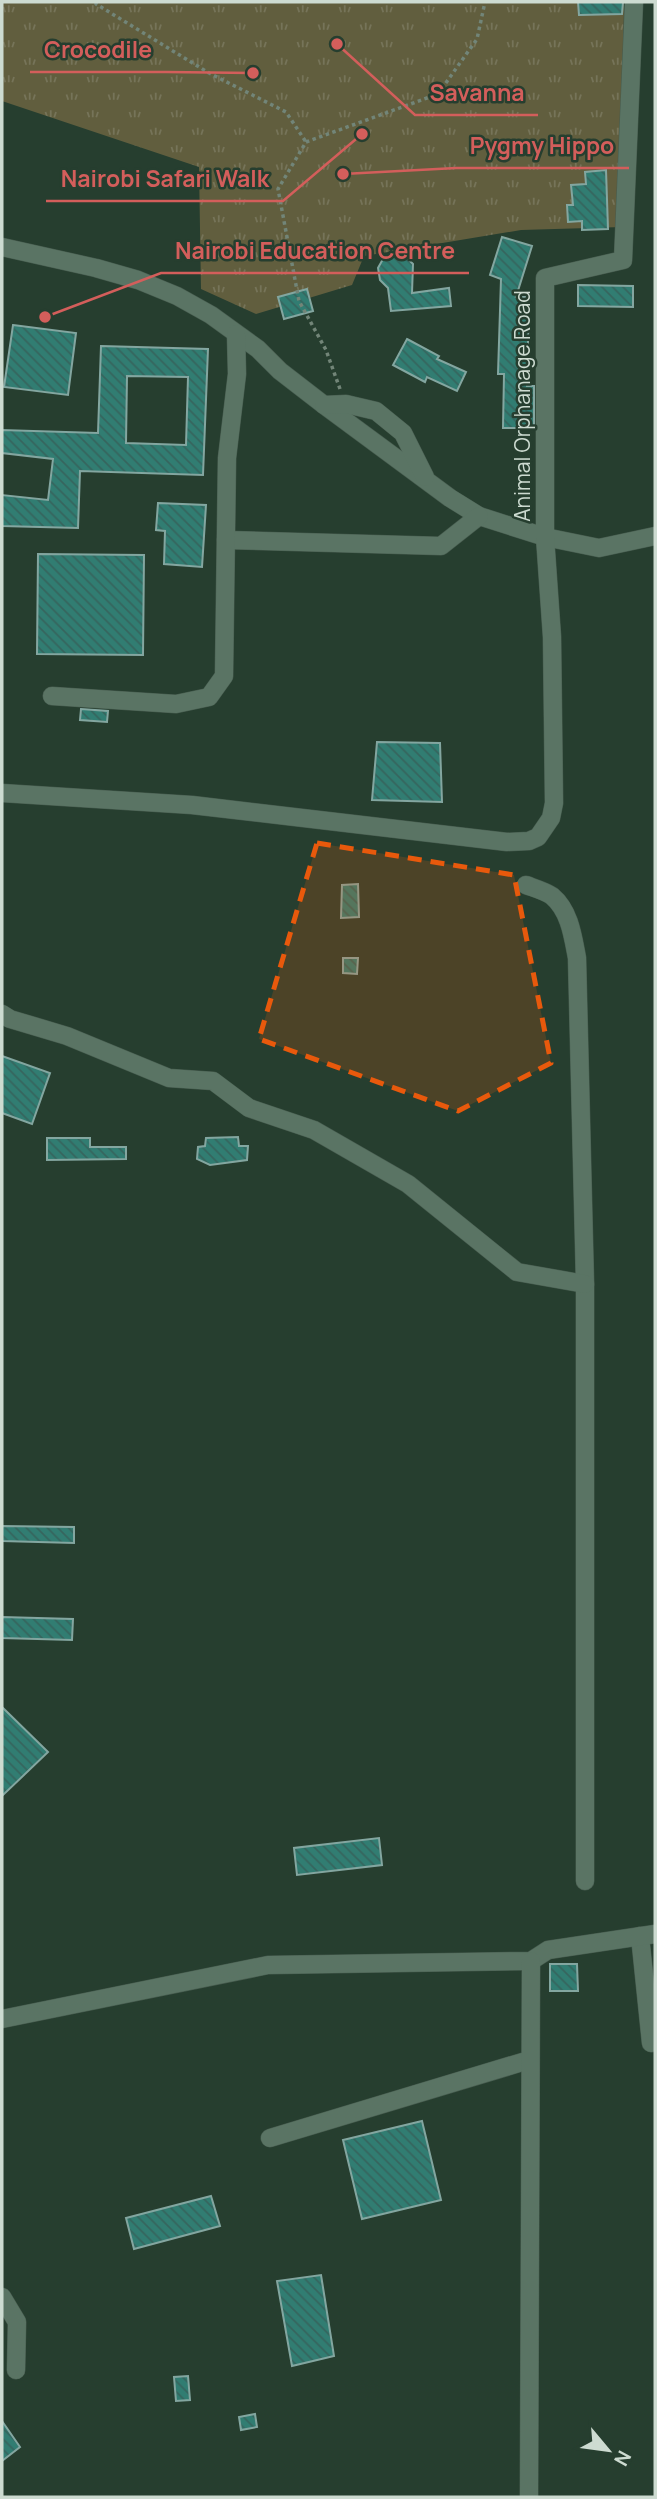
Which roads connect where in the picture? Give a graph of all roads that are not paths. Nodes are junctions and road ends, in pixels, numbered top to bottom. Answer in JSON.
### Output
{"nodes":[{"id":1,"x":634,"y":2,"type":"edge"},
{"id":2,"x":2,"y":247,"type":"edge"},
{"id":3,"x":236,"y":334,"type":"junction"},
{"id":4,"x":324,"y":405,"type":"junction"},
{"id":5,"x":426,"y":480,"type":"junction"},
{"id":6,"x":479,"y":516,"type":"junction"},
{"id":7,"x":655,"y":536,"type":"edge"},
{"id":8,"x":545,"y":537,"type":"junction"},
{"id":9,"x":226,"y":540,"type":"junction"},
{"id":10,"x":52,"y":696,"type":"dead end"},
{"id":11,"x":2,"y":793,"type":"edge"},
{"id":12,"x":526,"y":885,"type":"dead end"},
{"id":13,"x":2,"y":1014,"type":"edge"},
{"id":14,"x":585,"y":1284,"type":"junction"},
{"id":15,"x":585,"y":1881,"type":"dead end"},
{"id":16,"x":648,"y":1935,"type":"edge"},
{"id":17,"x":531,"y":1961,"type":"junction"},
{"id":18,"x":2,"y":2019,"type":"edge"},
{"id":19,"x":650,"y":2043,"type":"dead end"},
{"id":20,"x":529,"y":2060,"type":"junction"},
{"id":21,"x":270,"y":2138,"type":"dead end"},
{"id":22,"x":2,"y":2297,"type":"edge"},
{"id":23,"x":16,"y":2370,"type":"dead end"},
{"id":24,"x":529,"y":2497,"type":"edge"}],
"edges":[{"from":1,"to":8,"type":"street","name":"Animal Orphanage Road"},
{"from":2,"to":3,"type":"street"},
{"from":3,"to":4,"type":"street"},
{"from":3,"to":9,"type":"street"},
{"from":4,"to":5,"type":"street"},
{"from":4,"to":5,"type":"street"},
{"from":5,"to":6,"type":"street"},
{"from":6,"to":8,"type":"street"},
{"from":6,"to":9,"type":"street"},
{"from":7,"to":8,"type":"street"},
{"from":8,"to":11,"type":"street"},
{"from":9,"to":10,"type":"street"},
{"from":12,"to":14,"type":"street"},
{"from":13,"to":14,"type":"street"},
{"from":14,"to":15,"type":"street"},
{"from":16,"to":17,"type":"street"},
{"from":16,"to":19,"type":"street"},
{"from":17,"to":18,"type":"street"},
{"from":17,"to":20,"type":"street"},
{"from":20,"to":21,"type":"street"},
{"from":20,"to":24,"type":"street"},
{"from":22,"to":23,"type":"street"}]}
